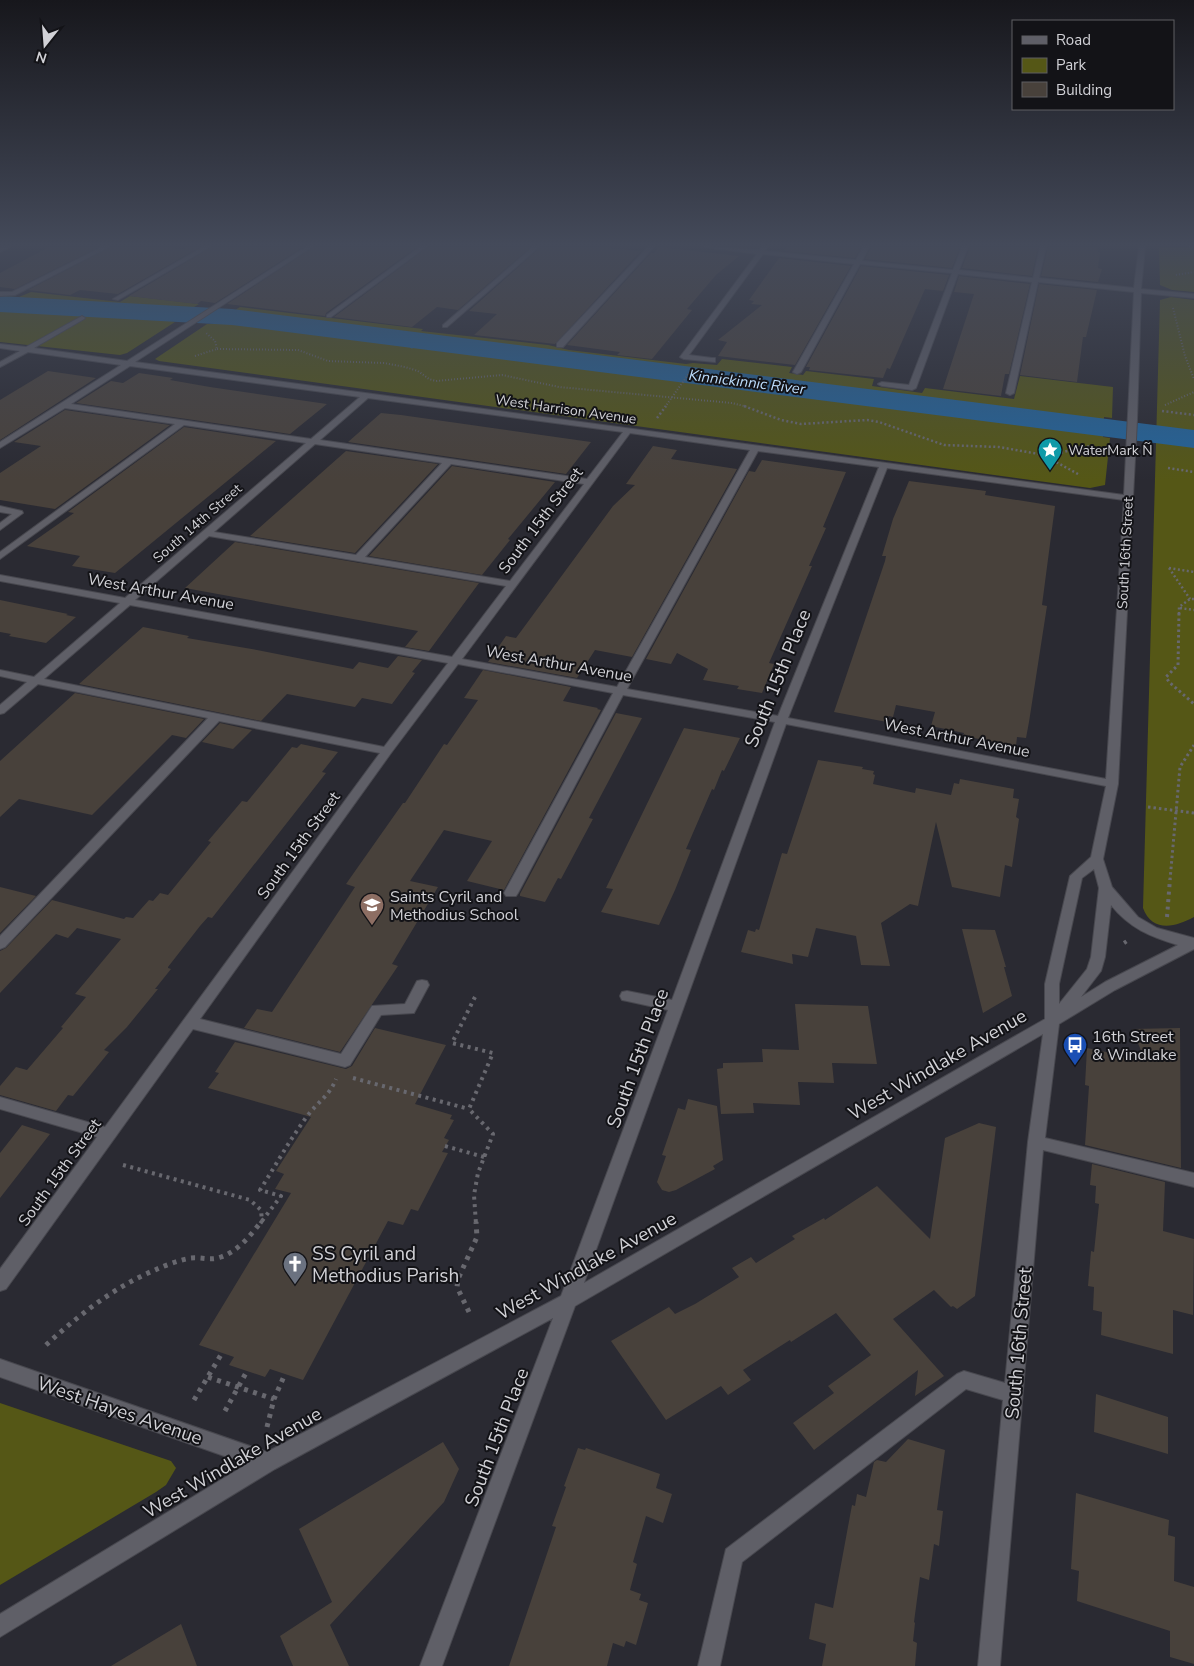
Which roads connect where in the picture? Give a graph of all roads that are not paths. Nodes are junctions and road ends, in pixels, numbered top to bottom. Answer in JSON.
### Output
{"nodes":[{"id":1,"x":70,"y":325,"type":"edge"},
{"id":2,"x":187,"y":325,"type":"edge"},
{"id":3,"x":579,"y":325,"type":"edge"},
{"id":4,"x":708,"y":325,"type":"edge"},
{"id":5,"x":823,"y":325,"type":"edge"},
{"id":6,"x":935,"y":325,"type":"edge"},
{"id":7,"x":1025,"y":325,"type":"edge"},
{"id":8,"x":1137,"y":325,"type":"edge"},
{"id":9,"x":560,"y":345,"type":"dead end"},
{"id":10,"x":0,"y":346,"type":"edge"},
{"id":11,"x":28,"y":349,"type":"junction"},
{"id":12,"x":712,"y":360,"type":"dead end"},
{"id":13,"x":129,"y":362,"type":"junction"},
{"id":14,"x":0,"y":365,"type":"edge"},
{"id":15,"x":797,"y":372,"type":"dead end"},
{"id":16,"x":882,"y":384,"type":"dead end"},
{"id":17,"x":1010,"y":393,"type":"dead end"},
{"id":18,"x":367,"y":395,"type":"junction"},
{"id":19,"x":63,"y":405,"type":"junction"},
{"id":20,"x":183,"y":422,"type":"junction"},
{"id":21,"x":628,"y":431,"type":"junction"},
{"id":22,"x":312,"y":441,"type":"junction"},
{"id":23,"x":0,"y":446,"type":"edge"},
{"id":24,"x":755,"y":448,"type":"junction"},
{"id":25,"x":449,"y":461,"type":"junction"},
{"id":26,"x":884,"y":465,"type":"junction"},
{"id":27,"x":589,"y":482,"type":"junction"},
{"id":28,"x":1128,"y":498,"type":"junction"},
{"id":29,"x":0,"y":509,"type":"edge"},
{"id":30,"x":0,"y":526,"type":"edge"},
{"id":31,"x":206,"y":533,"type":"junction"},
{"id":32,"x":0,"y":556,"type":"edge"},
{"id":33,"x":359,"y":558,"type":"junction"},
{"id":34,"x":0,"y":578,"type":"edge"},
{"id":35,"x":512,"y":584,"type":"junction"},
{"id":36,"x":127,"y":601,"type":"junction"},
{"id":37,"x":455,"y":662,"type":"junction"},
{"id":38,"x":0,"y":672,"type":"edge"},
{"id":39,"x":37,"y":680,"type":"junction"},
{"id":40,"x":620,"y":691,"type":"junction"},
{"id":41,"x":0,"y":711,"type":"edge"},
{"id":42,"x":217,"y":716,"type":"junction"},
{"id":43,"x":781,"y":720,"type":"junction"},
{"id":44,"x":387,"y":751,"type":"junction"},
{"id":45,"x":1112,"y":784,"type":"junction"},
{"id":46,"x":1097,"y":858,"type":"junction"},
{"id":47,"x":1106,"y":888,"type":"junction"},
{"id":48,"x":510,"y":893,"type":"dead end"},
{"id":49,"x":0,"y":944,"type":"edge"},
{"id":50,"x":1193,"y":944,"type":"edge"},
{"id":51,"x":422,"y":985,"type":"dead end"},
{"id":52,"x":628,"y":996,"type":"dead end"},
{"id":53,"x":677,"y":1006,"type":"junction"},
{"id":54,"x":189,"y":1022,"type":"junction"},
{"id":55,"x":1052,"y":1022,"type":"junction"},
{"id":56,"x":0,"y":1103,"type":"edge"},
{"id":57,"x":107,"y":1134,"type":"junction"},
{"id":58,"x":1036,"y":1142,"type":"junction"},
{"id":59,"x":1194,"y":1180,"type":"edge"},
{"id":60,"x":0,"y":1283,"type":"edge"},
{"id":61,"x":568,"y":1301,"type":"junction"},
{"id":62,"x":0,"y":1368,"type":"edge"},
{"id":63,"x":1013,"y":1394,"type":"junction"},
{"id":64,"x":268,"y":1462,"type":"junction"},
{"id":65,"x":0,"y":1626,"type":"edge"},
{"id":66,"x":431,"y":1666,"type":"edge"},
{"id":67,"x":709,"y":1666,"type":"edge"},
{"id":68,"x":989,"y":1666,"type":"edge"}],
"edges":[{"from":1,"to":11,"type":"street"},
{"from":2,"to":13,"type":"street"},
{"from":3,"to":9,"type":"street"},
{"from":4,"to":12,"type":"street"},
{"from":5,"to":15,"type":"street"},
{"from":6,"to":16,"type":"street"},
{"from":7,"to":17,"type":"street"},
{"from":8,"to":28,"type":"street","name":"South 16th Street"},
{"from":10,"to":11,"type":"street","name":"West Harrison Avenue"},
{"from":11,"to":13,"type":"street","name":"West Harrison Avenue"},
{"from":11,"to":14,"type":"street"},
{"from":13,"to":18,"type":"street","name":"West Harrison Avenue"},
{"from":13,"to":19,"type":"street"},
{"from":18,"to":21,"type":"street","name":"West Harrison Avenue"},
{"from":18,"to":22,"type":"street","name":"South 14th Street"},
{"from":19,"to":20,"type":"street"},
{"from":19,"to":23,"type":"street"},
{"from":20,"to":22,"type":"street"},
{"from":20,"to":32,"type":"street"},
{"from":21,"to":24,"type":"street","name":"West Harrison Avenue"},
{"from":21,"to":27,"type":"street","name":"South 15th Street"},
{"from":22,"to":25,"type":"street"},
{"from":22,"to":31,"type":"street","name":"South 14th Street"},
{"from":24,"to":26,"type":"street","name":"West Harrison Avenue"},
{"from":24,"to":40,"type":"street"},
{"from":25,"to":27,"type":"street"},
{"from":25,"to":33,"type":"street"},
{"from":26,"to":28,"type":"street","name":"West Harrison Avenue"},
{"from":26,"to":43,"type":"street","name":"South 15th Place"},
{"from":27,"to":35,"type":"street","name":"South 15th Street"},
{"from":28,"to":45,"type":"street","name":"South 16th Street"},
{"from":29,"to":30,"type":"street"},
{"from":31,"to":33,"type":"street"},
{"from":31,"to":36,"type":"street","name":"South 14th Street"},
{"from":33,"to":35,"type":"street"},
{"from":34,"to":36,"type":"street","name":"West Arthur Avenue"},
{"from":35,"to":37,"type":"street","name":"South 15th Street"},
{"from":36,"to":37,"type":"street","name":"West Arthur Avenue"},
{"from":36,"to":39,"type":"street","name":"South 14th Street"},
{"from":37,"to":40,"type":"street","name":"West Arthur Avenue"},
{"from":37,"to":44,"type":"street","name":"South 15th Street"},
{"from":38,"to":39,"type":"street"},
{"from":39,"to":41,"type":"street","name":"South 14th Street"},
{"from":39,"to":42,"type":"street"},
{"from":40,"to":43,"type":"street","name":"West Arthur Avenue"},
{"from":40,"to":48,"type":"street"},
{"from":42,"to":44,"type":"street"},
{"from":42,"to":49,"type":"street"},
{"from":43,"to":45,"type":"street","name":"West Arthur Avenue"},
{"from":43,"to":53,"type":"street","name":"South 15th Place"},
{"from":44,"to":54,"type":"street","name":"South 15th Street"},
{"from":45,"to":46,"type":"street","name":"South 16th Street"},
{"from":46,"to":47,"type":"street","name":"South 16th Street"},
{"from":46,"to":55,"type":"street","name":"South 16th Street"},
{"from":47,"to":50,"type":"street"},
{"from":47,"to":55,"type":"street","name":"South 16th Street"},
{"from":50,"to":55,"type":"street","name":"West Windlake Avenue"},
{"from":51,"to":54,"type":"street"},
{"from":52,"to":53,"type":"street"},
{"from":53,"to":61,"type":"street","name":"South 15th Place"},
{"from":54,"to":57,"type":"street","name":"South 15th Street"},
{"from":55,"to":58,"type":"street","name":"South 16th Street"},
{"from":55,"to":61,"type":"street","name":"West Windlake Avenue"},
{"from":56,"to":57,"type":"street"},
{"from":57,"to":60,"type":"street","name":"South 15th Street"},
{"from":58,"to":59,"type":"street"},
{"from":58,"to":63,"type":"street","name":"South 16th Street"},
{"from":61,"to":64,"type":"street","name":"West Windlake Avenue"},
{"from":61,"to":66,"type":"street","name":"South 15th Place"},
{"from":62,"to":64,"type":"street","name":"West Hayes Avenue"},
{"from":63,"to":67,"type":"street"},
{"from":63,"to":68,"type":"street","name":"South 16th Street"},
{"from":64,"to":65,"type":"street","name":"West Windlake Avenue"}]}
